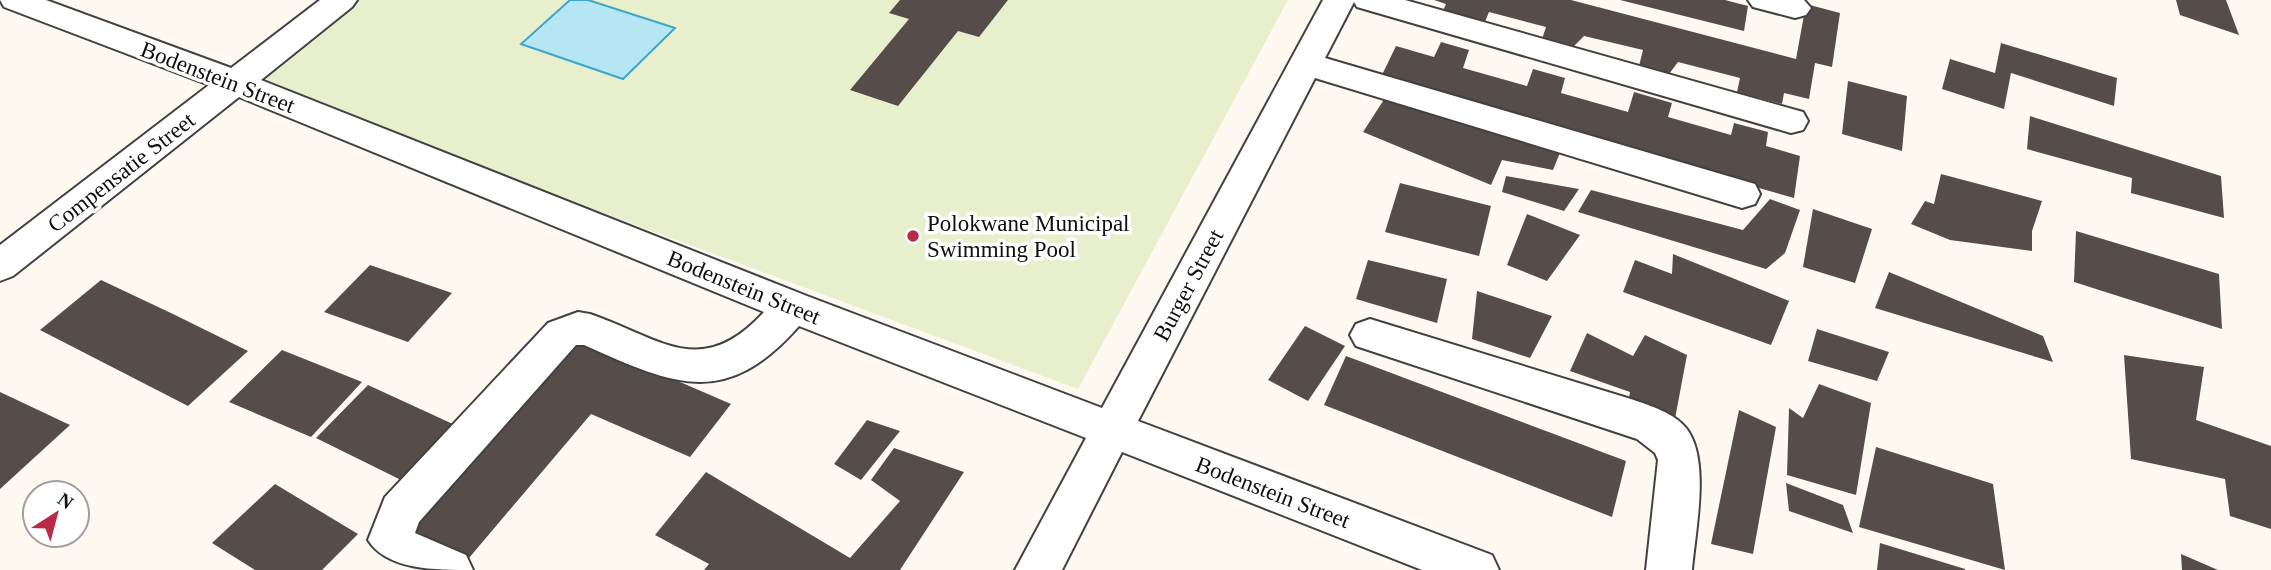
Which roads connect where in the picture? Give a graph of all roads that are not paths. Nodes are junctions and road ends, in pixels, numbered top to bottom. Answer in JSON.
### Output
{"nodes":[{"id":1,"x":15,"y":0,"type":"edge"},
{"id":2,"x":341,"y":0,"type":"edge"},
{"id":3,"x":1339,"y":0,"type":"edge"},
{"id":4,"x":1368,"y":0,"type":"edge"},
{"id":5,"x":1764,"y":0,"type":"edge"},
{"id":6,"x":1795,"y":8,"type":"dead end"},
{"id":7,"x":1305,"y":64,"type":"junction"},
{"id":8,"x":236,"y":83,"type":"junction"},
{"id":9,"x":1791,"y":121,"type":"dead end"},
{"id":10,"x":1742,"y":194,"type":"dead end"},
{"id":11,"x":0,"y":267,"type":"edge"},
{"id":12,"x":793,"y":307,"type":"junction"},
{"id":13,"x":1370,"y":335,"type":"dead end"},
{"id":14,"x":1111,"y":430,"type":"junction"},
{"id":15,"x":450,"y":570,"type":"edge"},
{"id":16,"x":1038,"y":570,"type":"edge"},
{"id":17,"x":1476,"y":570,"type":"edge"},
{"id":18,"x":1669,"y":570,"type":"edge"}],
"edges":[{"from":1,"to":8,"type":"street","name":"Bodenstein Street"},
{"from":2,"to":8,"type":"street","name":"Compensatie Street"},
{"from":3,"to":7,"type":"street","name":"Burger Street"},
{"from":4,"to":9,"type":"street"},
{"from":5,"to":6,"type":"street"},
{"from":7,"to":10,"type":"street"},
{"from":7,"to":14,"type":"street","name":"Burger Street"},
{"from":8,"to":11,"type":"street","name":"Compensatie Street"},
{"from":8,"to":12,"type":"street","name":"Bodenstein Street"},
{"from":12,"to":14,"type":"street","name":"Bodenstein Street"},
{"from":12,"to":15,"type":"street"},
{"from":13,"to":18,"type":"street"},
{"from":14,"to":16,"type":"street","name":"Burger Street"},
{"from":14,"to":17,"type":"street","name":"Bodenstein Street"}]}
